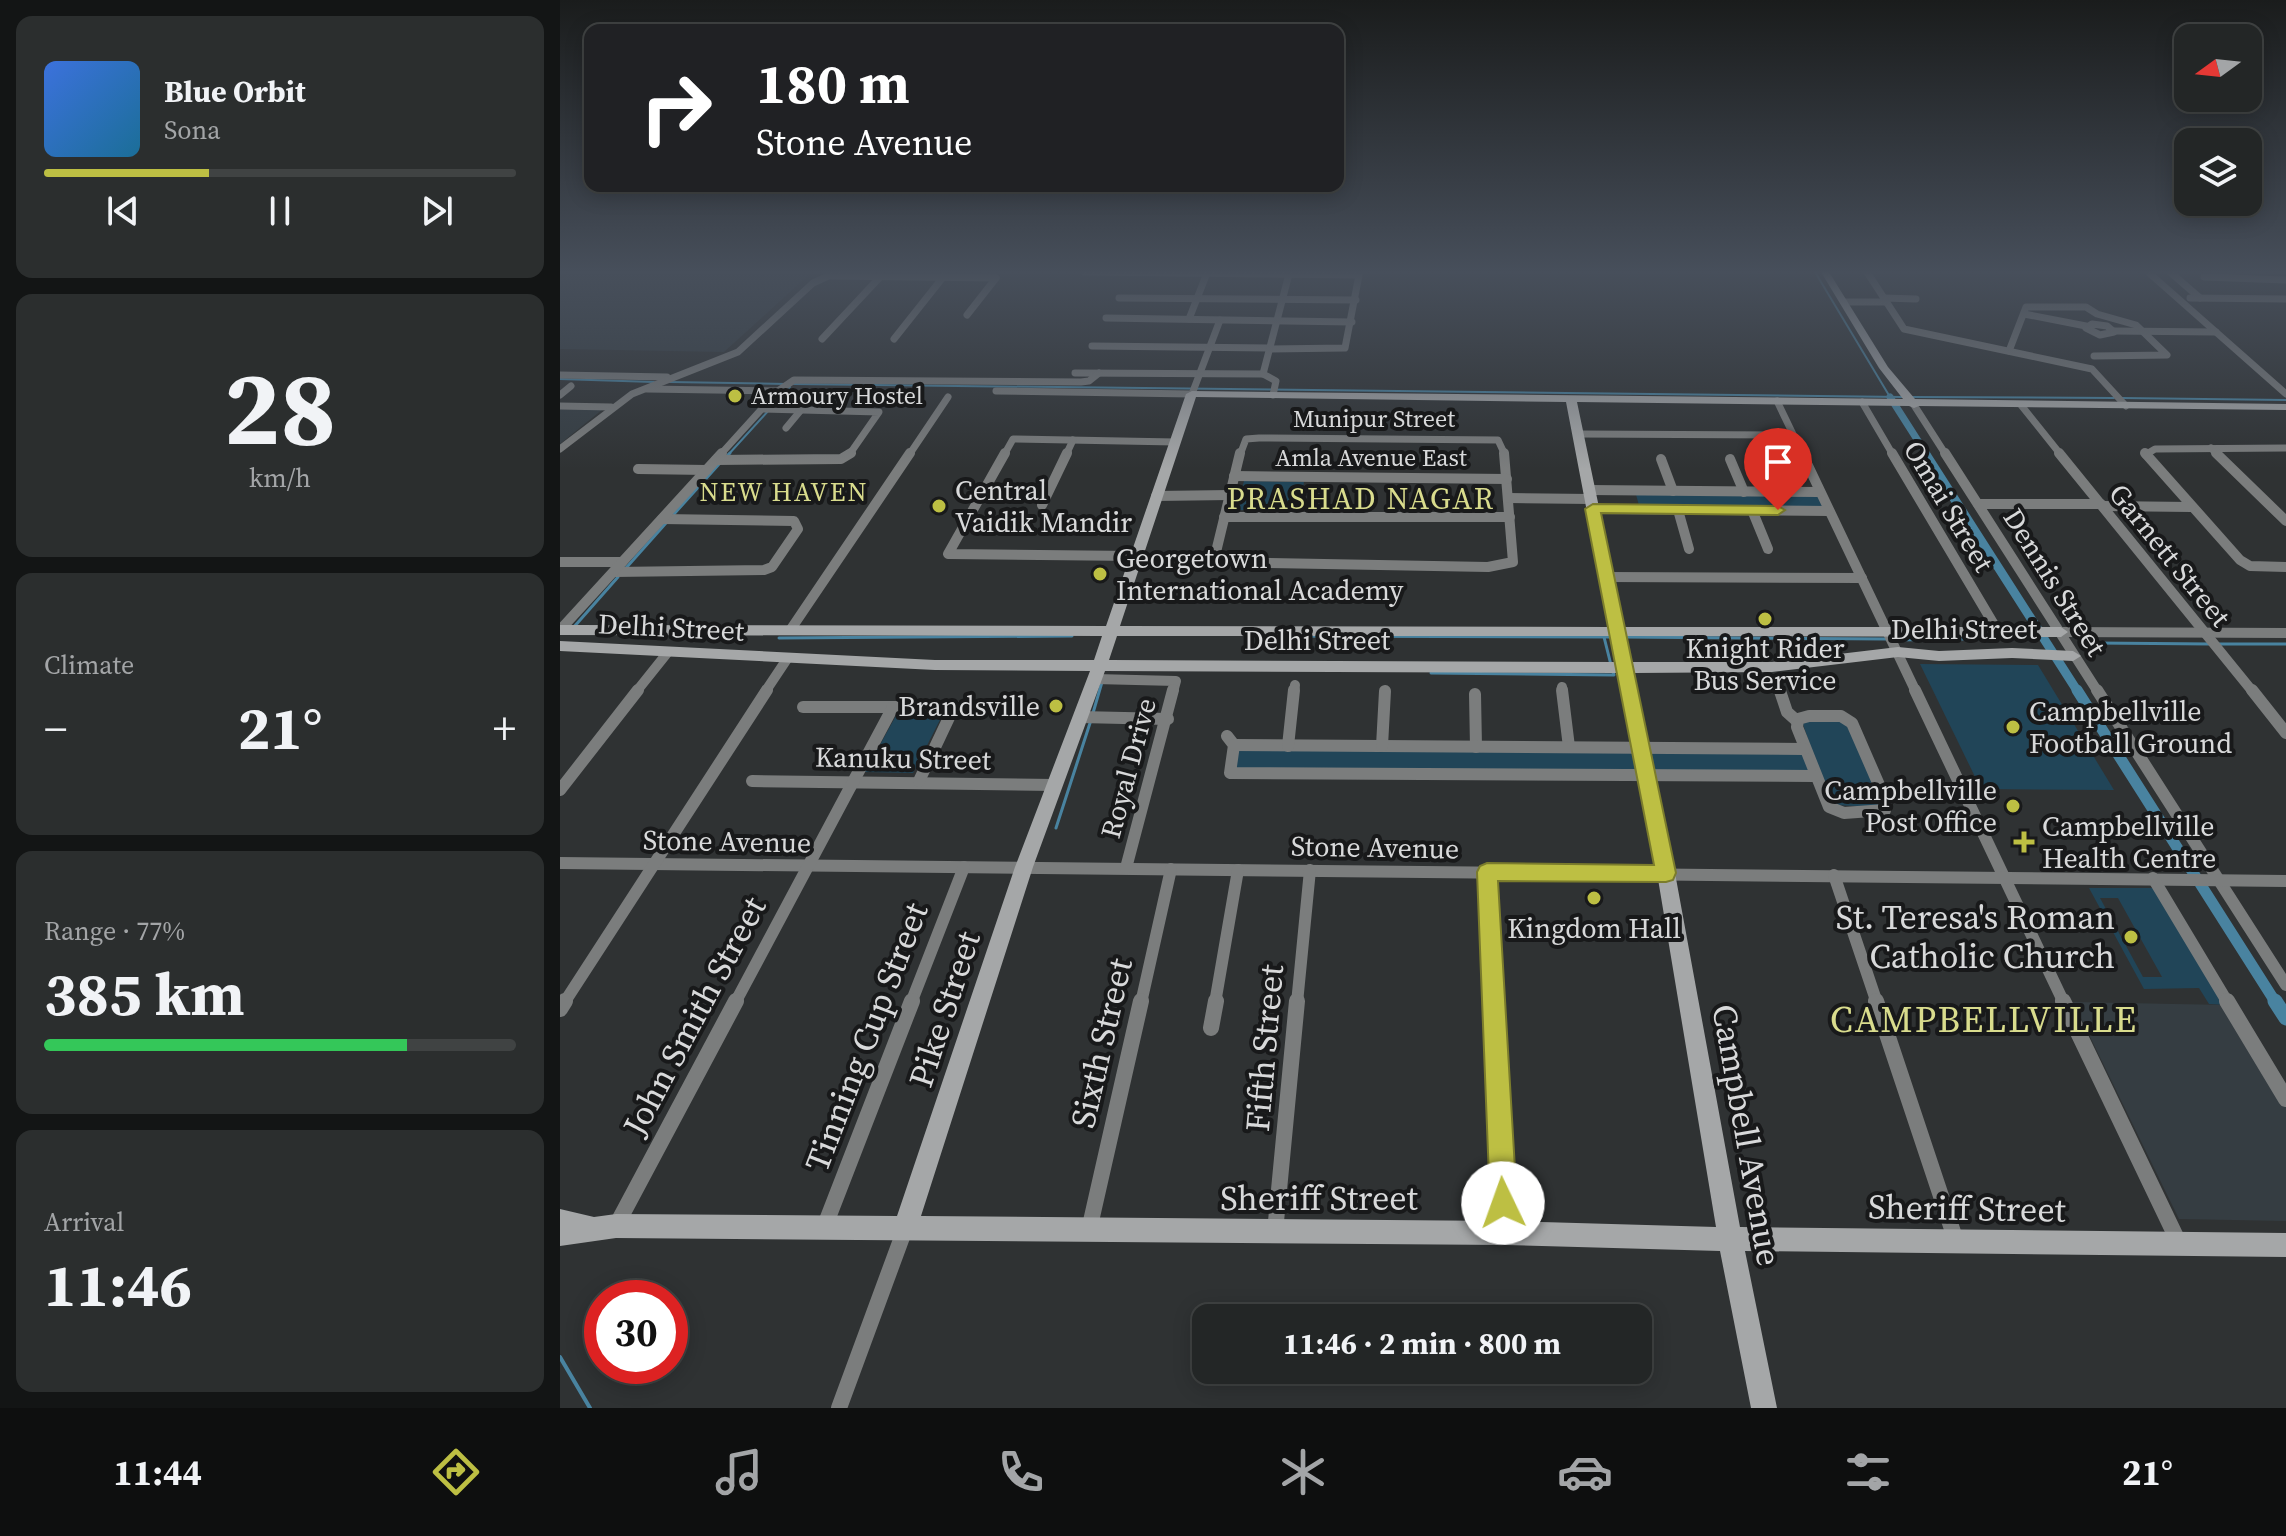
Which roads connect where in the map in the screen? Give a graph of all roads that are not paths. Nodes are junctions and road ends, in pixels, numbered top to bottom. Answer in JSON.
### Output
{"nodes":[{"id":1,"x":754,"y":338,"type":"edge"},
{"id":2,"x":1213,"y":338,"type":"edge"},
{"id":3,"x":1272,"y":338,"type":"edge"},
{"id":4,"x":1348,"y":338,"type":"edge"},
{"id":5,"x":1869,"y":338,"type":"edge"},
{"id":6,"x":1946,"y":338,"type":"edge"},
{"id":7,"x":2014,"y":338,"type":"edge"},
{"id":8,"x":2100,"y":338,"type":"edge"},
{"id":9,"x":2148,"y":338,"type":"edge"},
{"id":10,"x":2222,"y":338,"type":"edge"},
{"id":11,"x":1092,"y":346,"type":"dead end"},
{"id":12,"x":1210,"y":347,"type":"junction"},
{"id":13,"x":1269,"y":348,"type":"junction"},
{"id":14,"x":2009,"y":351,"type":"junction"},
{"id":15,"x":2094,"y":356,"type":"junction"},
{"id":16,"x":802,"y":366,"type":"dead end"},
{"id":17,"x":2092,"y":369,"type":"junction"},
{"id":18,"x":1075,"y":373,"type":"dead end"},
{"id":19,"x":1099,"y":373,"type":"junction"},
{"id":20,"x":1199,"y":373,"type":"junction"},
{"id":21,"x":1263,"y":374,"type":"junction"},
{"id":22,"x":560,"y":375,"type":"edge"},
{"id":23,"x":673,"y":377,"type":"junction"},
{"id":24,"x":786,"y":385,"type":"junction"},
{"id":25,"x":571,"y":386,"type":"dead end"},
{"id":26,"x":647,"y":388,"type":"junction"},
{"id":27,"x":1194,"y":389,"type":"junction"},
{"id":28,"x":996,"y":391,"type":"dead end"},
{"id":29,"x":1273,"y":391,"type":"junction"},
{"id":30,"x":2286,"y":394,"type":"edge"},
{"id":31,"x":560,"y":395,"type":"edge"},
{"id":32,"x":948,"y":397,"type":"dead end"},
{"id":33,"x":1571,"y":399,"type":"junction"},
{"id":34,"x":1777,"y":401,"type":"junction"},
{"id":35,"x":1909,"y":401,"type":"junction"},
{"id":36,"x":1862,"y":402,"type":"junction"},
{"id":37,"x":2021,"y":405,"type":"junction"},
{"id":38,"x":560,"y":406,"type":"edge"},
{"id":39,"x":2126,"y":406,"type":"junction"},
{"id":40,"x":612,"y":407,"type":"junction"},
{"id":41,"x":2286,"y":407,"type":"edge"},
{"id":42,"x":769,"y":410,"type":"junction"},
{"id":43,"x":801,"y":410,"type":"junction"},
{"id":44,"x":786,"y":428,"type":"dead end"},
{"id":45,"x":1578,"y":434,"type":"junction"},
{"id":46,"x":1793,"y":435,"type":"junction"},
{"id":47,"x":1073,"y":440,"type":"junction"},
{"id":48,"x":1175,"y":442,"type":"junction"},
{"id":49,"x":2211,"y":448,"type":"junction"},
{"id":50,"x":2286,"y":448,"type":"edge"},
{"id":51,"x":560,"y":449,"type":"edge"},
{"id":52,"x":1661,"y":459,"type":"dead end"},
{"id":53,"x":1730,"y":459,"type":"dead end"},
{"id":54,"x":721,"y":460,"type":"junction"},
{"id":55,"x":638,"y":469,"type":"dead end"},
{"id":56,"x":707,"y":470,"type":"junction"},
{"id":57,"x":1234,"y":476,"type":"junction"},
{"id":58,"x":1507,"y":479,"type":"junction"},
{"id":59,"x":1673,"y":491,"type":"junction"},
{"id":60,"x":1744,"y":492,"type":"junction"},
{"id":61,"x":1820,"y":492,"type":"junction"},
{"id":62,"x":1230,"y":495,"type":"junction"},
{"id":63,"x":1162,"y":496,"type":"junction"},
{"id":64,"x":1509,"y":498,"type":"junction"},
{"id":65,"x":1591,"y":499,"type":"junction"},
{"id":66,"x":2100,"y":503,"type":"junction"},
{"id":67,"x":1978,"y":504,"type":"junction"},
{"id":68,"x":2188,"y":504,"type":"junction"},
{"id":69,"x":1042,"y":505,"type":"dead end"},
{"id":70,"x":1678,"y":510,"type":"junction"},
{"id":71,"x":1752,"y":510,"type":"junction"},
{"id":72,"x":1829,"y":511,"type":"junction"},
{"id":73,"x":1224,"y":517,"type":"junction"},
{"id":74,"x":1510,"y":517,"type":"junction"},
{"id":75,"x":662,"y":519,"type":"junction"},
{"id":76,"x":2286,"y":521,"type":"edge"},
{"id":77,"x":1689,"y":549,"type":"dead end"},
{"id":78,"x":1768,"y":549,"type":"dead end"},
{"id":79,"x":1135,"y":556,"type":"junction"},
{"id":80,"x":560,"y":562,"type":"edge"},
{"id":81,"x":622,"y":562,"type":"junction"},
{"id":82,"x":2286,"y":567,"type":"edge"},
{"id":83,"x":614,"y":572,"type":"junction"},
{"id":84,"x":1606,"y":577,"type":"junction"},
{"id":85,"x":1862,"y":578,"type":"junction"},
{"id":86,"x":791,"y":629,"type":"junction"},
{"id":87,"x":566,"y":630,"type":"edge"},
{"id":88,"x":2204,"y":632,"type":"junction"},
{"id":89,"x":1112,"y":633,"type":"junction"},
{"id":90,"x":1999,"y":633,"type":"junction"},
{"id":91,"x":2286,"y":633,"type":"edge"},
{"id":92,"x":2062,"y":635,"type":"junction"},
{"id":93,"x":1618,"y":636,"type":"junction"},
{"id":94,"x":1892,"y":641,"type":"junction"},
{"id":95,"x":560,"y":646,"type":"edge"},
{"id":96,"x":668,"y":652,"type":"junction"},
{"id":97,"x":2072,"y":653,"type":"junction"},
{"id":98,"x":787,"y":659,"type":"junction"},
{"id":99,"x":1625,"y":669,"type":"junction"},
{"id":100,"x":1101,"y":674,"type":"junction"},
{"id":101,"x":1295,"y":685,"type":"dead end"},
{"id":102,"x":1562,"y":687,"type":"dead end"},
{"id":103,"x":1385,"y":691,"type":"dead end"},
{"id":104,"x":1780,"y":691,"type":"dead end"},
{"id":105,"x":1475,"y":694,"type":"dead end"},
{"id":106,"x":803,"y":707,"type":"dead end"},
{"id":107,"x":893,"y":707,"type":"junction"},
{"id":108,"x":954,"y":707,"type":"junction"},
{"id":109,"x":1008,"y":707,"type":"dead end"},
{"id":110,"x":1080,"y":717,"type":"junction"},
{"id":111,"x":1168,"y":719,"type":"junction"},
{"id":112,"x":1797,"y":721,"type":"junction"},
{"id":113,"x":2286,"y":733,"type":"edge"},
{"id":114,"x":1288,"y":746,"type":"junction"},
{"id":115,"x":1382,"y":746,"type":"junction"},
{"id":116,"x":1476,"y":747,"type":"junction"},
{"id":117,"x":1569,"y":747,"type":"junction"},
{"id":118,"x":1641,"y":748,"type":"junction"},
{"id":119,"x":1804,"y":749,"type":"junction"},
{"id":120,"x":1646,"y":774,"type":"junction"},
{"id":121,"x":1815,"y":776,"type":"junction"},
{"id":122,"x":752,"y":781,"type":"dead end"},
{"id":123,"x":853,"y":781,"type":"junction"},
{"id":124,"x":919,"y":781,"type":"junction"},
{"id":125,"x":1054,"y":785,"type":"junction"},
{"id":126,"x":560,"y":790,"type":"edge"},
{"id":127,"x":560,"y":863,"type":"edge"},
{"id":128,"x":655,"y":864,"type":"junction"},
{"id":129,"x":808,"y":866,"type":"junction"},
{"id":130,"x":964,"y":867,"type":"junction"},
{"id":131,"x":1024,"y":867,"type":"junction"},
{"id":132,"x":1126,"y":868,"type":"junction"},
{"id":133,"x":1171,"y":869,"type":"junction"},
{"id":134,"x":1238,"y":870,"type":"junction"},
{"id":135,"x":1310,"y":870,"type":"junction"},
{"id":136,"x":1487,"y":872,"type":"junction"},
{"id":137,"x":1666,"y":873,"type":"junction"},
{"id":138,"x":1834,"y":875,"type":"junction"},
{"id":139,"x":2005,"y":876,"type":"junction"},
{"id":140,"x":2153,"y":878,"type":"junction"},
{"id":141,"x":2219,"y":880,"type":"junction"},
{"id":142,"x":2286,"y":881,"type":"edge"},
{"id":143,"x":2286,"y":985,"type":"edge"},
{"id":144,"x":560,"y":1009,"type":"edge"},
{"id":145,"x":1211,"y":1028,"type":"dead end"},
{"id":146,"x":2286,"y":1099,"type":"edge"},
{"id":147,"x":560,"y":1221,"type":"edge"},
{"id":148,"x":616,"y":1226,"type":"junction"},
{"id":149,"x":591,"y":1228,"type":"junction"},
{"id":150,"x":824,"y":1228,"type":"junction"},
{"id":151,"x":905,"y":1229,"type":"junction"},
{"id":152,"x":1089,"y":1230,"type":"junction"},
{"id":153,"x":1275,"y":1232,"type":"junction"},
{"id":154,"x":1505,"y":1233,"type":"junction"},
{"id":155,"x":560,"y":1234,"type":"edge"},
{"id":156,"x":1730,"y":1240,"type":"junction"},
{"id":157,"x":1956,"y":1241,"type":"junction"},
{"id":158,"x":2179,"y":1243,"type":"junction"},
{"id":159,"x":2286,"y":1245,"type":"edge"},
{"id":160,"x":839,"y":1408,"type":"edge"},
{"id":161,"x":1764,"y":1408,"type":"edge"}],
"edges":[{"from":1,"to":23,"type":"street"},
{"from":2,"to":12,"type":"street"},
{"from":3,"to":13,"type":"street"},
{"from":4,"to":13,"type":"street"},
{"from":5,"to":35,"type":"street","name":"Dennis Street"},
{"from":6,"to":14,"type":"street"},
{"from":7,"to":14,"type":"street"},
{"from":8,"to":15,"type":"street"},
{"from":9,"to":15,"type":"street"},
{"from":10,"to":30,"type":"street"},
{"from":11,"to":12,"type":"street"},
{"from":12,"to":13,"type":"street"},
{"from":12,"to":20,"type":"street"},
{"from":13,"to":21,"type":"street"},
{"from":14,"to":17,"type":"street"},
{"from":15,"to":17,"type":"street"},
{"from":16,"to":24,"type":"street"},
{"from":17,"to":39,"type":"street"},
{"from":18,"to":19,"type":"street"},
{"from":19,"to":20,"type":"street"},
{"from":19,"to":24,"type":"street"},
{"from":20,"to":21,"type":"street"},
{"from":20,"to":27,"type":"street"},
{"from":21,"to":29,"type":"street"},
{"from":22,"to":23,"type":"street"},
{"from":23,"to":26,"type":"street"},
{"from":24,"to":26,"type":"street"},
{"from":24,"to":42,"type":"street"},
{"from":25,"to":31,"type":"street"},
{"from":26,"to":40,"type":"street"},
{"from":27,"to":28,"type":"street"},
{"from":27,"to":29,"type":"street"},
{"from":27,"to":48,"type":"street","name":"Pike Street"},
{"from":29,"to":33,"type":"street"},
{"from":32,"to":86,"type":"street"},
{"from":33,"to":34,"type":"street"},
{"from":33,"to":45,"type":"street","name":"Campbell Avenue"},
{"from":34,"to":36,"type":"street"},
{"from":34,"to":46,"type":"street"},
{"from":35,"to":36,"type":"street"},
{"from":35,"to":37,"type":"street"},
{"from":35,"to":67,"type":"street","name":"Dennis Street"},
{"from":36,"to":90,"type":"street","name":"Omai Street"},
{"from":37,"to":39,"type":"street"},
{"from":37,"to":66,"type":"street","name":"Garnett Street"},
{"from":38,"to":40,"type":"street"},
{"from":39,"to":41,"type":"street"},
{"from":40,"to":51,"type":"street"},
{"from":42,"to":43,"type":"street"},
{"from":42,"to":54,"type":"street"},
{"from":43,"to":44,"type":"street"},
{"from":43,"to":54,"type":"street"},
{"from":45,"to":46,"type":"street"},
{"from":45,"to":65,"type":"street","name":"Campbell Avenue"},
{"from":46,"to":61,"type":"street"},
{"from":47,"to":48,"type":"street"},
{"from":47,"to":69,"type":"street"},
{"from":47,"to":79,"type":"street"},
{"from":48,"to":63,"type":"street","name":"Pike Street"},
{"from":49,"to":50,"type":"street"},
{"from":49,"to":68,"type":"street"},
{"from":49,"to":76,"type":"street"},
{"from":52,"to":59,"type":"street"},
{"from":53,"to":60,"type":"street"},
{"from":54,"to":56,"type":"street"},
{"from":55,"to":56,"type":"street"},
{"from":56,"to":75,"type":"street"},
{"from":57,"to":58,"type":"street","name":"Amla Avenue East"},
{"from":57,"to":58,"type":"street","name":"Munipur Street"},
{"from":57,"to":62,"type":"street"},
{"from":58,"to":64,"type":"street"},
{"from":59,"to":60,"type":"street"},
{"from":59,"to":65,"type":"street"},
{"from":60,"to":61,"type":"street"},
{"from":61,"to":72,"type":"street"},
{"from":62,"to":63,"type":"street"},
{"from":62,"to":73,"type":"street"},
{"from":63,"to":79,"type":"street","name":"Pike Street"},
{"from":64,"to":65,"type":"street"},
{"from":64,"to":74,"type":"street"},
{"from":65,"to":70,"type":"street"},
{"from":65,"to":84,"type":"street","name":"Campbell Avenue"},
{"from":66,"to":67,"type":"street"},
{"from":66,"to":68,"type":"street"},
{"from":66,"to":88,"type":"street","name":"Garnett Street"},
{"from":67,"to":92,"type":"street","name":"Dennis Street"},
{"from":68,"to":82,"type":"street"},
{"from":70,"to":71,"type":"street"},
{"from":70,"to":77,"type":"street"},
{"from":71,"to":72,"type":"street"},
{"from":71,"to":78,"type":"street"},
{"from":72,"to":85,"type":"street"},
{"from":73,"to":74,"type":"street"},
{"from":73,"to":74,"type":"street"},
{"from":75,"to":81,"type":"street"},
{"from":75,"to":83,"type":"street"},
{"from":79,"to":89,"type":"street","name":"Pike Street"},
{"from":80,"to":81,"type":"street"},
{"from":81,"to":83,"type":"street"},
{"from":83,"to":87,"type":"street"},
{"from":84,"to":85,"type":"street"},
{"from":84,"to":93,"type":"street","name":"Campbell Avenue"},
{"from":85,"to":94,"type":"street"},
{"from":86,"to":87,"type":"street","name":"Delhi Street"},
{"from":86,"to":89,"type":"street","name":"Delhi Street"},
{"from":88,"to":91,"type":"street"},
{"from":88,"to":92,"type":"street"},
{"from":88,"to":113,"type":"street","name":"Garnett Street"},
{"from":89,"to":93,"type":"street","name":"Delhi Street"},
{"from":89,"to":100,"type":"street","name":"Pike Street"},
{"from":90,"to":92,"type":"street","name":"Delhi Street"},
{"from":90,"to":94,"type":"street","name":"Delhi Street"},
{"from":92,"to":97,"type":"street","name":"Dennis Street"},
{"from":93,"to":94,"type":"street","name":"Delhi Street"},
{"from":93,"to":99,"type":"street","name":"Campbell Avenue"},
{"from":94,"to":97,"type":"street","name":"Delhi Street"},
{"from":94,"to":99,"type":"street","name":"Delhi Street"},
{"from":94,"to":139,"type":"street"},
{"from":95,"to":96,"type":"street","name":"Delhi Street"},
{"from":96,"to":98,"type":"street","name":"Delhi Street"},
{"from":96,"to":126,"type":"street"},
{"from":97,"to":141,"type":"street","name":"Dennis Street"},
{"from":98,"to":100,"type":"street","name":"Delhi Street"},
{"from":98,"to":128,"type":"street"},
{"from":99,"to":100,"type":"street","name":"Delhi Street"},
{"from":99,"to":118,"type":"street","name":"Campbell Avenue"},
{"from":100,"to":110,"type":"street","name":"Pike Street"},
{"from":100,"to":111,"type":"street","name":"Royal Drive"},
{"from":101,"to":114,"type":"street"},
{"from":102,"to":117,"type":"street"},
{"from":103,"to":115,"type":"street"},
{"from":104,"to":112,"type":"street"},
{"from":105,"to":116,"type":"street"},
{"from":106,"to":107,"type":"street"},
{"from":107,"to":108,"type":"street"},
{"from":107,"to":123,"type":"street","name":"John Smith Street"},
{"from":108,"to":109,"type":"street"},
{"from":108,"to":124,"type":"street"},
{"from":110,"to":111,"type":"street"},
{"from":110,"to":125,"type":"street","name":"Pike Street"},
{"from":111,"to":132,"type":"street","name":"Royal Drive"},
{"from":112,"to":119,"type":"street"},
{"from":112,"to":121,"type":"street"},
{"from":114,"to":115,"type":"street"},
{"from":114,"to":120,"type":"street"},
{"from":115,"to":116,"type":"street"},
{"from":116,"to":117,"type":"street"},
{"from":117,"to":118,"type":"street"},
{"from":118,"to":119,"type":"street"},
{"from":118,"to":120,"type":"street","name":"Campbell Avenue"},
{"from":119,"to":121,"type":"street"},
{"from":120,"to":121,"type":"street"},
{"from":120,"to":137,"type":"street","name":"Campbell Avenue"},
{"from":122,"to":123,"type":"street","name":"Kanuku Street"},
{"from":123,"to":124,"type":"street","name":"Kanuku Street"},
{"from":123,"to":129,"type":"street","name":"John Smith Street"},
{"from":124,"to":125,"type":"street","name":"Kanuku Street"},
{"from":125,"to":131,"type":"street","name":"Pike Street"},
{"from":127,"to":128,"type":"street","name":"Stone Avenue"},
{"from":128,"to":129,"type":"street","name":"Stone Avenue"},
{"from":128,"to":144,"type":"street"},
{"from":129,"to":130,"type":"street","name":"Stone Avenue"},
{"from":129,"to":148,"type":"street","name":"John Smith Street"},
{"from":130,"to":131,"type":"street","name":"Stone Avenue"},
{"from":130,"to":150,"type":"street","name":"Tinning Cup Street"},
{"from":131,"to":132,"type":"street","name":"Stone Avenue"},
{"from":131,"to":151,"type":"street","name":"Pike Street"},
{"from":132,"to":133,"type":"street","name":"Stone Avenue"},
{"from":133,"to":134,"type":"street","name":"Stone Avenue"},
{"from":133,"to":152,"type":"street","name":"Sixth Street"},
{"from":134,"to":135,"type":"street","name":"Stone Avenue"},
{"from":134,"to":145,"type":"street"},
{"from":135,"to":136,"type":"street","name":"Stone Avenue"},
{"from":135,"to":153,"type":"street","name":"Fifth Street"},
{"from":136,"to":137,"type":"street","name":"Stone Avenue"},
{"from":136,"to":154,"type":"street"},
{"from":137,"to":138,"type":"street","name":"Stone Avenue"},
{"from":137,"to":156,"type":"street","name":"Campbell Avenue"},
{"from":138,"to":139,"type":"street","name":"Stone Avenue"},
{"from":138,"to":157,"type":"street"},
{"from":139,"to":140,"type":"street","name":"Stone Avenue"},
{"from":139,"to":158,"type":"street"},
{"from":140,"to":141,"type":"street","name":"Stone Avenue"},
{"from":140,"to":146,"type":"street"},
{"from":141,"to":142,"type":"street","name":"Stone Avenue"},
{"from":141,"to":143,"type":"street","name":"Dennis Street"},
{"from":147,"to":149,"type":"street","name":"Sheriff Street"},
{"from":148,"to":149,"type":"street","name":"Sheriff Street"},
{"from":148,"to":150,"type":"street","name":"Sheriff Street"},
{"from":149,"to":155,"type":"street","name":"Sheriff Street"},
{"from":150,"to":151,"type":"street","name":"Sheriff Street"},
{"from":151,"to":152,"type":"street","name":"Sheriff Street"},
{"from":151,"to":160,"type":"street","name":"Pike Street"},
{"from":152,"to":153,"type":"street","name":"Sheriff Street"},
{"from":153,"to":154,"type":"street","name":"Sheriff Street"},
{"from":154,"to":156,"type":"street","name":"Sheriff Street"},
{"from":156,"to":157,"type":"street","name":"Sheriff Street"},
{"from":156,"to":161,"type":"street","name":"Campbell Avenue"},
{"from":157,"to":158,"type":"street","name":"Sheriff Street"},
{"from":158,"to":159,"type":"street","name":"Sheriff Street"}]}
